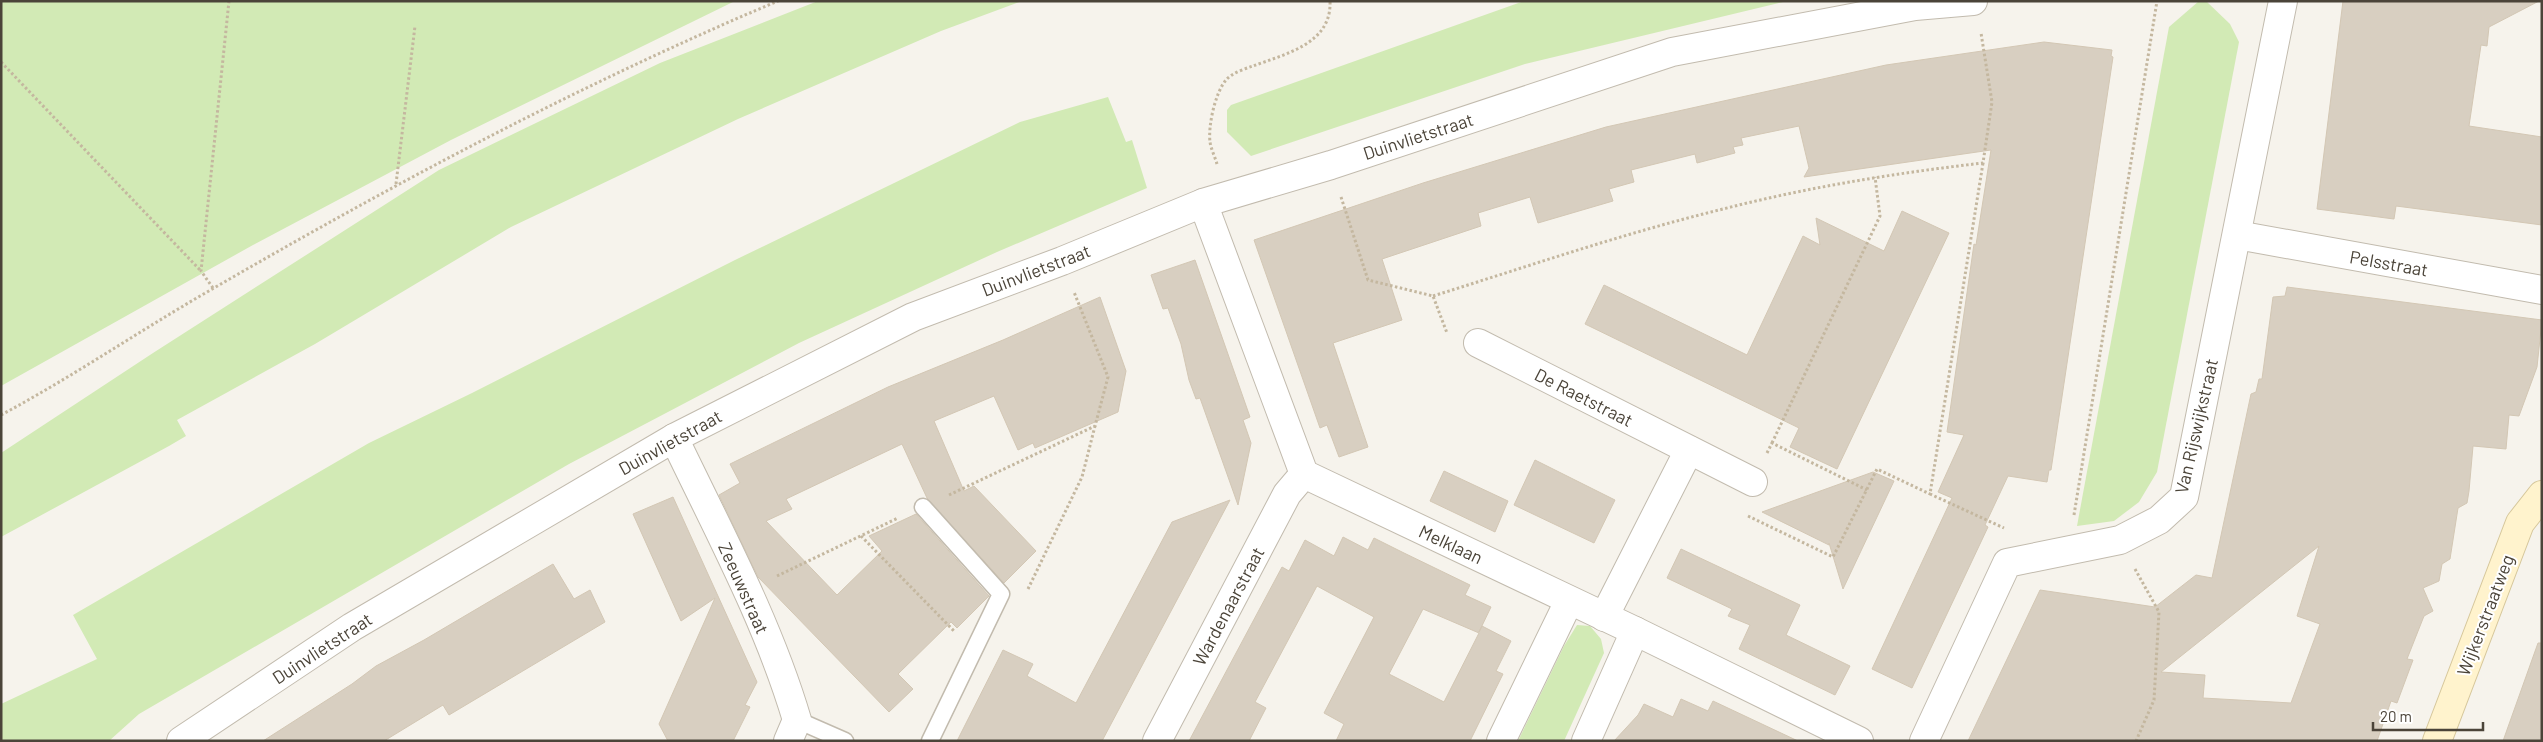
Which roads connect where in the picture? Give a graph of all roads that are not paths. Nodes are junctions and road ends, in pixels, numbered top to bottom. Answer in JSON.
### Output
{"nodes":[{"id":1,"x":1973,"y":1,"type":"edge"},
{"id":2,"x":2275,"y":3,"type":"edge"},
{"id":3,"x":1215,"y":199,"type":"junction"},
{"id":4,"x":2237,"y":236,"type":"junction"},
{"id":5,"x":2542,"y":290,"type":"edge"},
{"id":6,"x":1478,"y":343,"type":"dead end"},
{"id":7,"x":674,"y":438,"type":"junction"},
{"id":8,"x":1689,"y":450,"type":"junction"},
{"id":9,"x":1304,"y":474,"type":"junction"},
{"id":10,"x":1753,"y":482,"type":"road end"},
{"id":11,"x":2542,"y":495,"type":"edge"},
{"id":12,"x":924,"y":507,"type":"road end"},
{"id":13,"x":1569,"y":601,"type":"junction"},
{"id":14,"x":1604,"y":617,"type":"junction"},
{"id":15,"x":1635,"y":631,"type":"junction"},
{"id":16,"x":793,"y":730,"type":"edge"},
{"id":17,"x":181,"y":741,"type":"edge"},
{"id":18,"x":846,"y":741,"type":"edge"},
{"id":19,"x":930,"y":741,"type":"edge"},
{"id":20,"x":1157,"y":741,"type":"edge"},
{"id":21,"x":1501,"y":741,"type":"edge"},
{"id":22,"x":1586,"y":741,"type":"edge"},
{"id":23,"x":1859,"y":741,"type":"edge"},
{"id":24,"x":1924,"y":741,"type":"edge"},
{"id":25,"x":2437,"y":741,"type":"edge"}],
"edges":[{"from":1,"to":3,"type":"street","name":"Duinvlietstraat"},
{"from":2,"to":4,"type":"street","name":"Van Rijswijkstraat"},
{"from":3,"to":7,"type":"street","name":"Duinvlietstraat"},
{"from":3,"to":9,"type":"street"},
{"from":4,"to":5,"type":"street","name":"Pelsstraat"},
{"from":4,"to":24,"type":"street","name":"Van Rijswijkstraat"},
{"from":6,"to":8,"type":"street","name":"De Raetstraat"},
{"from":7,"to":16,"type":"street","name":"Zeeuwstraat"},
{"from":7,"to":17,"type":"street","name":"Duinvlietstraat"},
{"from":8,"to":10,"type":"street","name":"De Raetstraat"},
{"from":8,"to":14,"type":"street"},
{"from":9,"to":13,"type":"street","name":"Melklaan"},
{"from":9,"to":20,"type":"street","name":"Wardenaarstraat"},
{"from":11,"to":25,"type":"street","name":"Wijkerstraatweg"},
{"from":12,"to":19,"type":"lane"},
{"from":13,"to":14,"type":"street","name":"Melklaan"},
{"from":13,"to":21,"type":"street"},
{"from":14,"to":15,"type":"street","name":"Melklaan"},
{"from":15,"to":22,"type":"street"},
{"from":15,"to":23,"type":"street","name":"Melklaan"},
{"from":16,"to":18,"type":"lane"}]}
